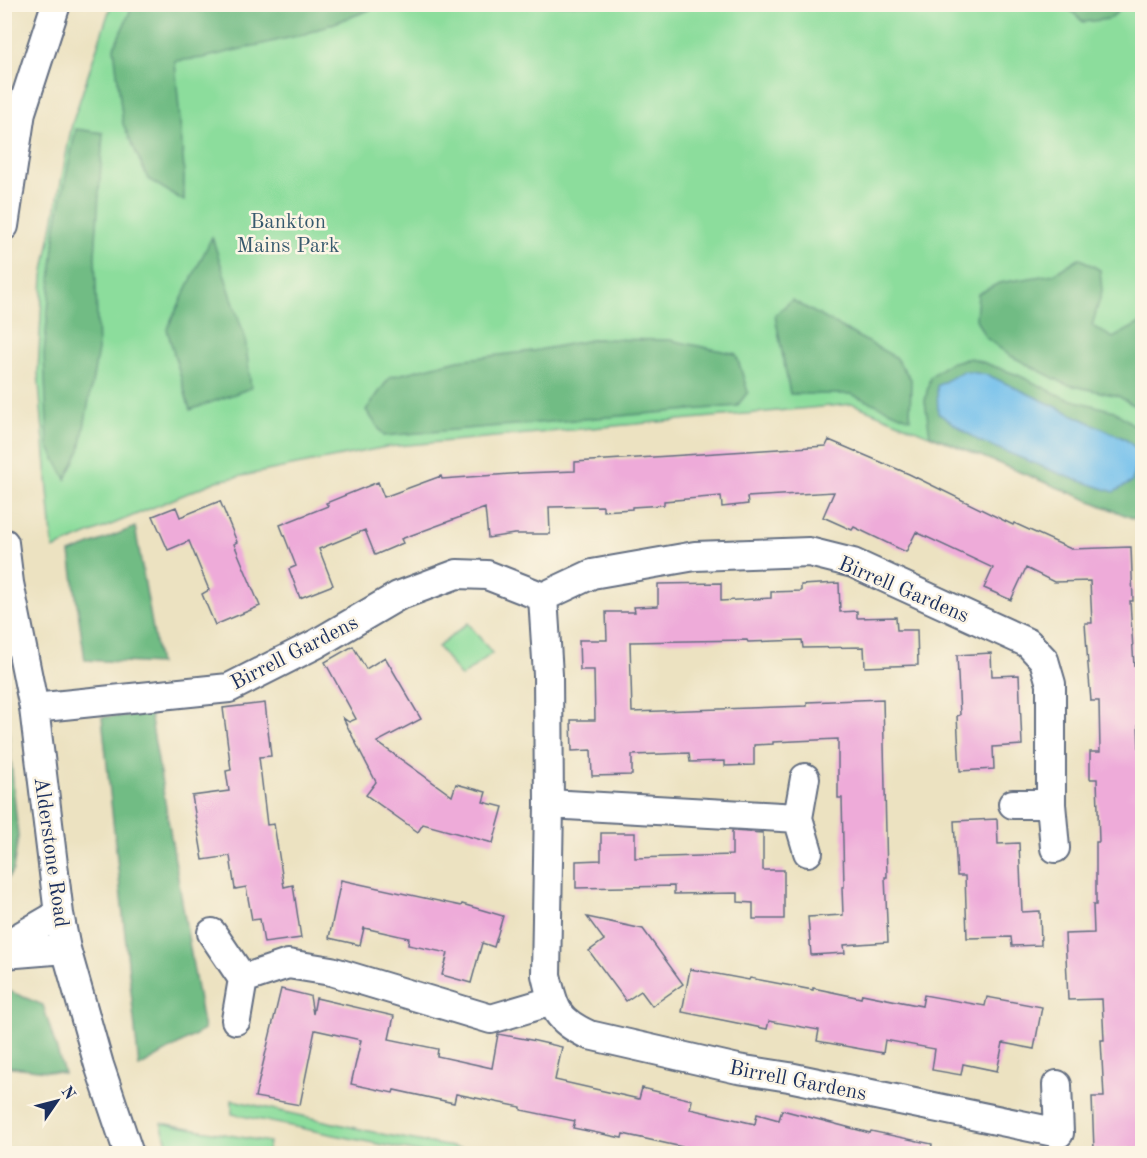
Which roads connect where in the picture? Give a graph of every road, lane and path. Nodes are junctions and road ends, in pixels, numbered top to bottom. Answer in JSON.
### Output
{"nodes":[{"id":1,"x":56,"y":4,"type":"edge"},
{"id":2,"x":4,"y":226,"type":"edge"},
{"id":3,"x":4,"y":543,"type":"edge"},
{"id":4,"x":543,"y":597,"type":"junction"},
{"id":5,"x":34,"y":708,"type":"junction"},
{"id":6,"x":805,"y":778,"type":"dead end"},
{"id":7,"x":549,"y":804,"type":"junction"},
{"id":8,"x":1013,"y":804,"type":"dead end"},
{"id":9,"x":1051,"y":804,"type":"junction"},
{"id":10,"x":798,"y":818,"type":"junction"},
{"id":11,"x":1055,"y":848,"type":"dead end"},
{"id":12,"x":808,"y":852,"type":"dead end"},
{"id":13,"x":59,"y":914,"type":"junction"},
{"id":14,"x":212,"y":933,"type":"dead end"},
{"id":15,"x":4,"y":946,"type":"edge"},
{"id":16,"x":66,"y":949,"type":"junction"},
{"id":17,"x":4,"y":954,"type":"edge"},
{"id":18,"x":243,"y":979,"type":"junction"},
{"id":19,"x":552,"y":1001,"type":"junction"},
{"id":20,"x":236,"y":1020,"type":"dead end"},
{"id":21,"x":1058,"y":1085,"type":"dead end"},
{"id":22,"x":1060,"y":1143,"type":"edge"},
{"id":23,"x":129,"y":1154,"type":"edge"}],
"edges":[{"from":1,"to":2,"type":"street"},
{"from":3,"to":5,"type":"street","name":"Alderstone Road"},
{"from":4,"to":5,"type":"street","name":"Birrell Gardens"},
{"from":4,"to":7,"type":"street","name":"Birrell Gardens"},
{"from":4,"to":9,"type":"street","name":"Birrell Gardens"},
{"from":5,"to":13,"type":"street","name":"Alderstone Road"},
{"from":6,"to":10,"type":"street"},
{"from":7,"to":10,"type":"street"},
{"from":7,"to":19,"type":"street","name":"Birrell Gardens"},
{"from":8,"to":9,"type":"street"},
{"from":9,"to":11,"type":"street","name":"Birrell Gardens"},
{"from":10,"to":12,"type":"street"},
{"from":13,"to":15,"type":"street"},
{"from":13,"to":16,"type":"street","name":"Alderstone Road"},
{"from":14,"to":18,"type":"street"},
{"from":16,"to":17,"type":"street"},
{"from":16,"to":23,"type":"street","name":"Alderstone Road"},
{"from":18,"to":19,"type":"street"},
{"from":18,"to":20,"type":"street"},
{"from":19,"to":22,"type":"street","name":"Birrell Gardens"},
{"from":21,"to":22,"type":"street","name":"Birrell Gardens"}]}
